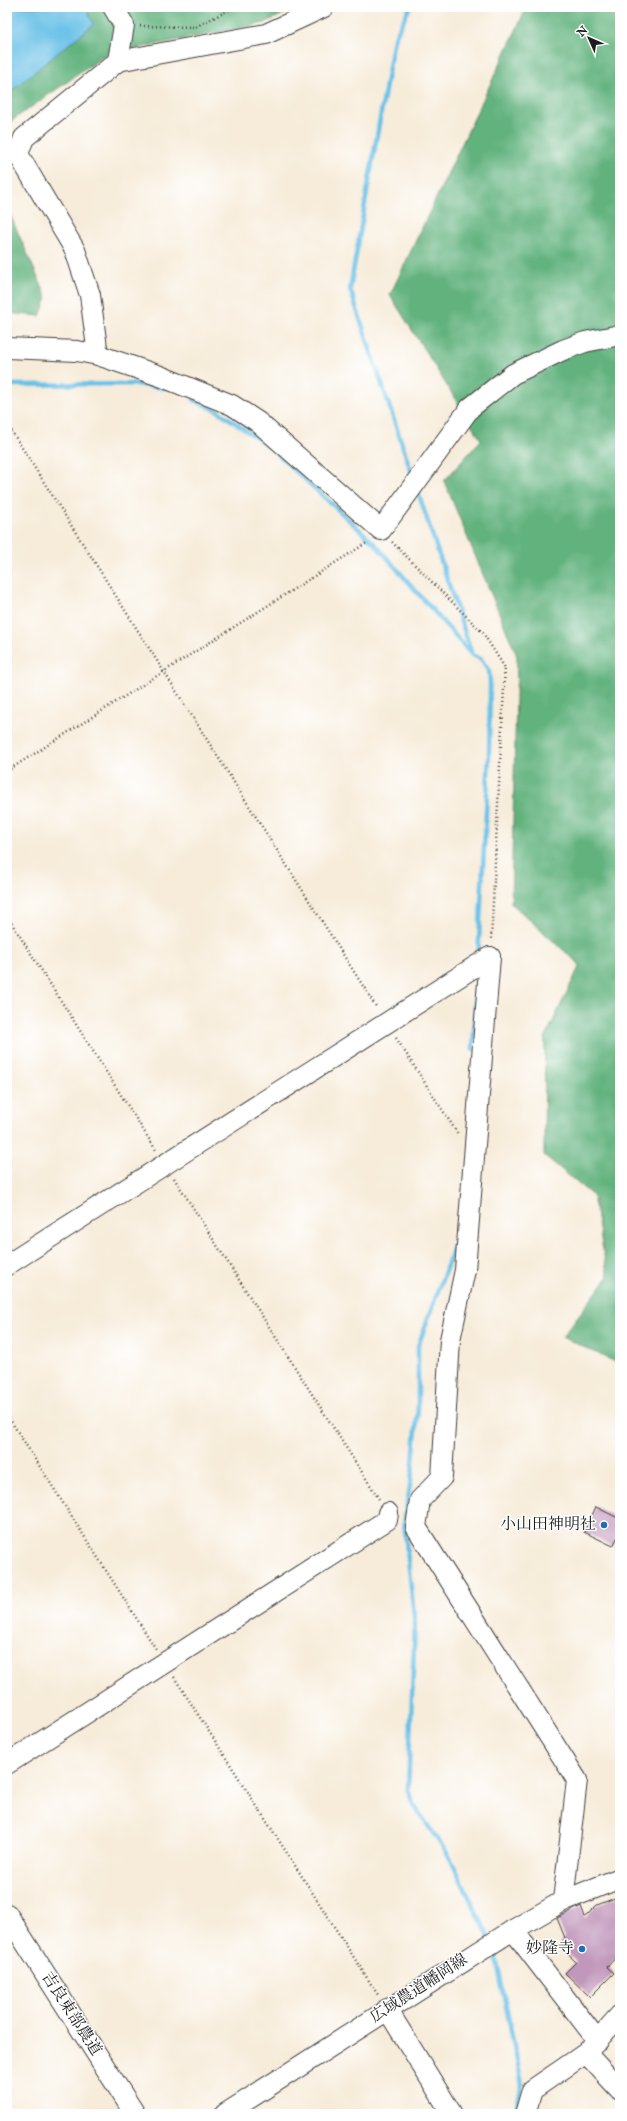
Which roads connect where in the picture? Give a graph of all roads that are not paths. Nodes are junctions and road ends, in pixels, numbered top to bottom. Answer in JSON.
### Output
{"nodes":[{"id":1,"x":113,"y":7,"type":"edge"},
{"id":2,"x":324,"y":7,"type":"edge"},
{"id":3,"x":118,"y":62,"type":"junction"},
{"id":4,"x":620,"y":335,"type":"edge"},
{"id":5,"x":7,"y":348,"type":"edge"},
{"id":6,"x":98,"y":355,"type":"junction"},
{"id":7,"x":7,"y":1265,"type":"edge"},
{"id":8,"x":388,"y":1513,"type":"road end"},
{"id":9,"x":7,"y":1764,"type":"edge"},
{"id":10,"x":620,"y":1878,"type":"edge"},
{"id":11,"x":563,"y":1902,"type":"junction"},
{"id":12,"x":7,"y":1914,"type":"edge"},
{"id":13,"x":507,"y":1934,"type":"junction"},
{"id":14,"x":387,"y":2009,"type":"junction"},
{"id":15,"x":620,"y":2015,"type":"edge"},
{"id":16,"x":592,"y":2047,"type":"junction"},
{"id":17,"x":620,"y":2090,"type":"edge"},
{"id":18,"x":135,"y":2114,"type":"edge"},
{"id":19,"x":225,"y":2114,"type":"edge"},
{"id":20,"x":452,"y":2114,"type":"edge"},
{"id":21,"x":525,"y":2114,"type":"edge"}],
"edges":[{"from":1,"to":3,"type":"street"},
{"from":2,"to":3,"type":"street"},
{"from":3,"to":6,"type":"street"},
{"from":4,"to":6,"type":"street"},
{"from":5,"to":6,"type":"street"},
{"from":7,"to":11,"type":"street"},
{"from":8,"to":9,"type":"street"},
{"from":10,"to":11,"type":"street","name":"広域農道幡岡線"},
{"from":11,"to":13,"type":"street","name":"広域農道幡岡線"},
{"from":12,"to":18,"type":"street","name":"吉良東部農道"},
{"from":13,"to":14,"type":"street","name":"広域農道幡岡線"},
{"from":13,"to":16,"type":"street"},
{"from":14,"to":19,"type":"street","name":"広域農道幡岡線"},
{"from":14,"to":20,"type":"street"},
{"from":15,"to":16,"type":"street"},
{"from":16,"to":17,"type":"street"},
{"from":16,"to":21,"type":"street"}]}
